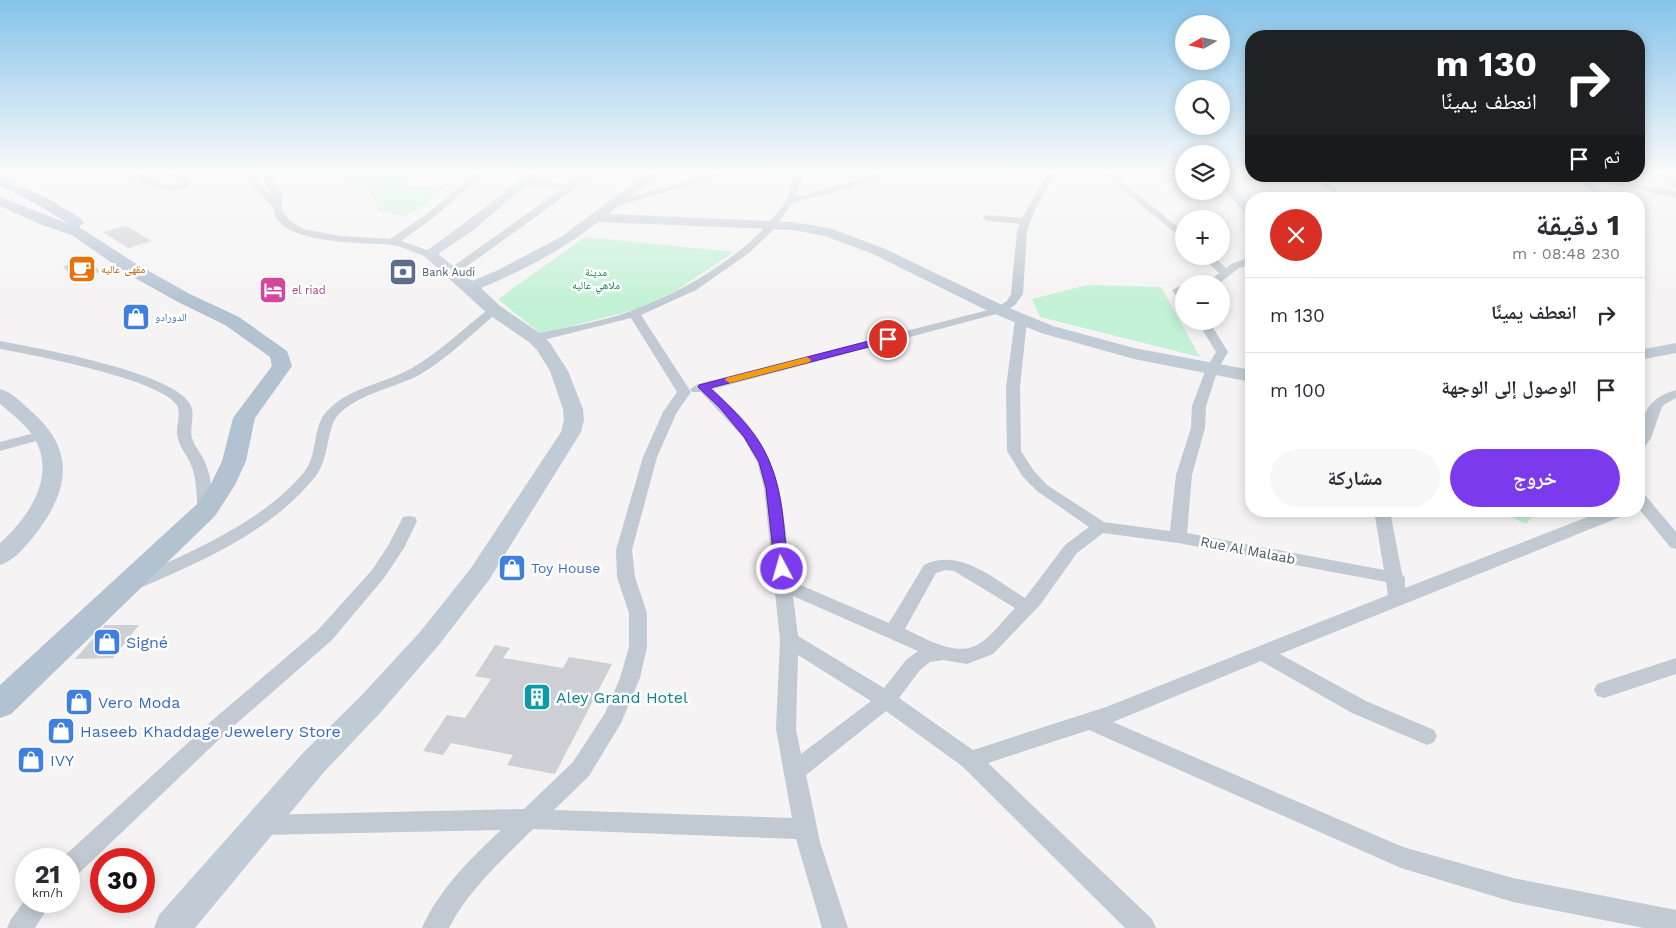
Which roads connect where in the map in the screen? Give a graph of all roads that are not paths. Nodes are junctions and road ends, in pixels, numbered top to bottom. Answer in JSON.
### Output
{"nodes":[{"id":1,"x":33,"y":216,"type":"edge"},
{"id":2,"x":67,"y":216,"type":"edge"},
{"id":3,"x":281,"y":216,"type":"edge"},
{"id":4,"x":430,"y":216,"type":"edge"},
{"id":5,"x":481,"y":216,"type":"edge"},
{"id":6,"x":541,"y":216,"type":"edge"},
{"id":7,"x":778,"y":216,"type":"edge"},
{"id":8,"x":1028,"y":216,"type":"edge"},
{"id":9,"x":1159,"y":216,"type":"edge"},
{"id":10,"x":594,"y":218,"type":"joint"},
{"id":11,"x":987,"y":218,"type":"dead end"},
{"id":12,"x":1025,"y":221,"type":"junction"},
{"id":13,"x":770,"y":225,"type":"junction"},
{"id":14,"x":1175,"y":230,"type":"edge"},
{"id":15,"x":78,"y":232,"type":"junction"},
{"id":16,"x":392,"y":242,"type":"junction"},
{"id":17,"x":429,"y":254,"type":"junction"},
{"id":18,"x":1245,"y":262,"type":"edge"},
{"id":19,"x":1216,"y":265,"type":"edge"},
{"id":20,"x":1225,"y":273,"type":"joint"},
{"id":21,"x":474,"y":291,"type":"junction"},
{"id":22,"x":1000,"y":310,"type":"junction"},
{"id":23,"x":634,"y":314,"type":"junction"},
{"id":24,"x":1021,"y":320,"type":"junction"},
{"id":25,"x":1209,"y":330,"type":"edge"},
{"id":26,"x":535,"y":338,"type":"junction"},
{"id":27,"x":0,"y":345,"type":"edge"},
{"id":28,"x":1676,"y":348,"type":"edge"},
{"id":29,"x":1645,"y":354,"type":"edge"},
{"id":30,"x":1212,"y":369,"type":"junction"},
{"id":31,"x":1245,"y":375,"type":"edge"},
{"id":32,"x":703,"y":387,"type":"junction"},
{"id":33,"x":684,"y":392,"type":"junction"},
{"id":34,"x":1676,"y":394,"type":"edge"},
{"id":35,"x":0,"y":395,"type":"edge"},
{"id":36,"x":1645,"y":431,"type":"edge"},
{"id":37,"x":42,"y":435,"type":"junction"},
{"id":38,"x":0,"y":447,"type":"edge"},
{"id":39,"x":1645,"y":506,"type":"edge"},
{"id":40,"x":206,"y":510,"type":"junction"},
{"id":41,"x":1383,"y":517,"type":"edge"},
{"id":42,"x":1604,"y":517,"type":"edge"},
{"id":43,"x":409,"y":521,"type":"dead end"},
{"id":44,"x":1100,"y":527,"type":"junction"},
{"id":45,"x":1178,"y":537,"type":"junction"},
{"id":46,"x":1676,"y":543,"type":"edge"},
{"id":47,"x":0,"y":557,"type":"edge"},
{"id":48,"x":1396,"y":578,"type":"junction"},
{"id":49,"x":783,"y":586,"type":"junction"},
{"id":50,"x":121,"y":590,"type":"junction"},
{"id":51,"x":1398,"y":598,"type":"junction"},
{"id":52,"x":1027,"y":607,"type":"junction"},
{"id":53,"x":894,"y":633,"type":"junction"},
{"id":54,"x":789,"y":640,"type":"junction"},
{"id":55,"x":943,"y":653,"type":"junction"},
{"id":56,"x":1262,"y":653,"type":"junction"},
{"id":57,"x":1676,"y":666,"type":"edge"},
{"id":58,"x":1604,"y":690,"type":"dead end"},
{"id":59,"x":886,"y":700,"type":"junction"},
{"id":60,"x":0,"y":705,"type":"edge"},
{"id":61,"x":1091,"y":721,"type":"junction"},
{"id":62,"x":1427,"y":736,"type":"dead end"},
{"id":63,"x":970,"y":760,"type":"junction"},
{"id":64,"x":794,"y":771,"type":"junction"},
{"id":65,"x":530,"y":819,"type":"junction"},
{"id":66,"x":260,"y":825,"type":"junction"},
{"id":67,"x":806,"y":829,"type":"junction"},
{"id":68,"x":80,"y":857,"type":"edge"},
{"id":69,"x":31,"y":913,"type":"edge"},
{"id":70,"x":1676,"y":922,"type":"edge"},
{"id":71,"x":20,"y":928,"type":"edge"},
{"id":72,"x":172,"y":928,"type":"edge"},
{"id":73,"x":435,"y":928,"type":"edge"},
{"id":74,"x":835,"y":928,"type":"edge"},
{"id":75,"x":1142,"y":928,"type":"edge"}],
"edges":[{"from":1,"to":15,"type":"main road"},
{"from":2,"to":15,"type":"main road"},
{"from":3,"to":16,"type":"street"},
{"from":4,"to":16,"type":"street"},
{"from":5,"to":17,"type":"main road"},
{"from":6,"to":21,"type":"street"},
{"from":7,"to":13,"type":"street"},
{"from":8,"to":12,"type":"street"},
{"from":9,"to":14,"type":"street"},
{"from":10,"to":13,"type":"main road"},
{"from":10,"to":21,"type":"main road"},
{"from":11,"to":12,"type":"street"},
{"from":12,"to":22,"type":"street"},
{"from":13,"to":22,"type":"main road"},
{"from":13,"to":23,"type":"street"},
{"from":15,"to":40,"type":"main road"},
{"from":16,"to":17,"type":"street"},
{"from":17,"to":21,"type":"main road"},
{"from":18,"to":20,"type":"street"},
{"from":19,"to":20,"type":"street"},
{"from":21,"to":26,"type":"main road"},
{"from":21,"to":50,"type":"street"},
{"from":22,"to":24,"type":"main road"},
{"from":22,"to":32,"type":"street"},
{"from":23,"to":26,"type":"street"},
{"from":23,"to":33,"type":"street"},
{"from":24,"to":30,"type":"main road"},
{"from":24,"to":44,"type":"street"},
{"from":25,"to":30,"type":"street"},
{"from":26,"to":66,"type":"main road"},
{"from":27,"to":40,"type":"street"},
{"from":28,"to":29,"type":"main road"},
{"from":30,"to":31,"type":"main road"},
{"from":30,"to":45,"type":"street"},
{"from":32,"to":33,"type":"street"},
{"from":32,"to":49,"type":"street"},
{"from":33,"to":65,"type":"street"},
{"from":34,"to":36,"type":"street"},
{"from":35,"to":37,"type":"main road"},
{"from":37,"to":38,"type":"street"},
{"from":37,"to":47,"type":"main road"},
{"from":39,"to":46,"type":"street"},
{"from":40,"to":50,"type":"main road"},
{"from":41,"to":48,"type":"street"},
{"from":42,"to":51,"type":"street"},
{"from":43,"to":68,"type":"street"},
{"from":44,"to":45,"type":"street","name":"Rue Al Malaab"},
{"from":44,"to":52,"type":"street"},
{"from":45,"to":48,"type":"street","name":"Rue Al Malaab"},
{"from":48,"to":51,"type":"street"},
{"from":49,"to":53,"type":"street"},
{"from":49,"to":54,"type":"street"},
{"from":50,"to":60,"type":"main road"},
{"from":51,"to":56,"type":"street"},
{"from":52,"to":53,"type":"street"},
{"from":52,"to":55,"type":"street"},
{"from":53,"to":55,"type":"street"},
{"from":54,"to":59,"type":"street"},
{"from":54,"to":64,"type":"street"},
{"from":55,"to":59,"type":"street"},
{"from":56,"to":61,"type":"street"},
{"from":56,"to":62,"type":"street"},
{"from":57,"to":58,"type":"street"},
{"from":59,"to":63,"type":"street"},
{"from":59,"to":64,"type":"street"},
{"from":61,"to":63,"type":"street"},
{"from":61,"to":70,"type":"street"},
{"from":63,"to":75,"type":"street"},
{"from":64,"to":67,"type":"street"},
{"from":65,"to":66,"type":"street"},
{"from":65,"to":67,"type":"street"},
{"from":65,"to":73,"type":"street"},
{"from":66,"to":72,"type":"main road"},
{"from":67,"to":74,"type":"street"},
{"from":69,"to":71,"type":"street"}]}
